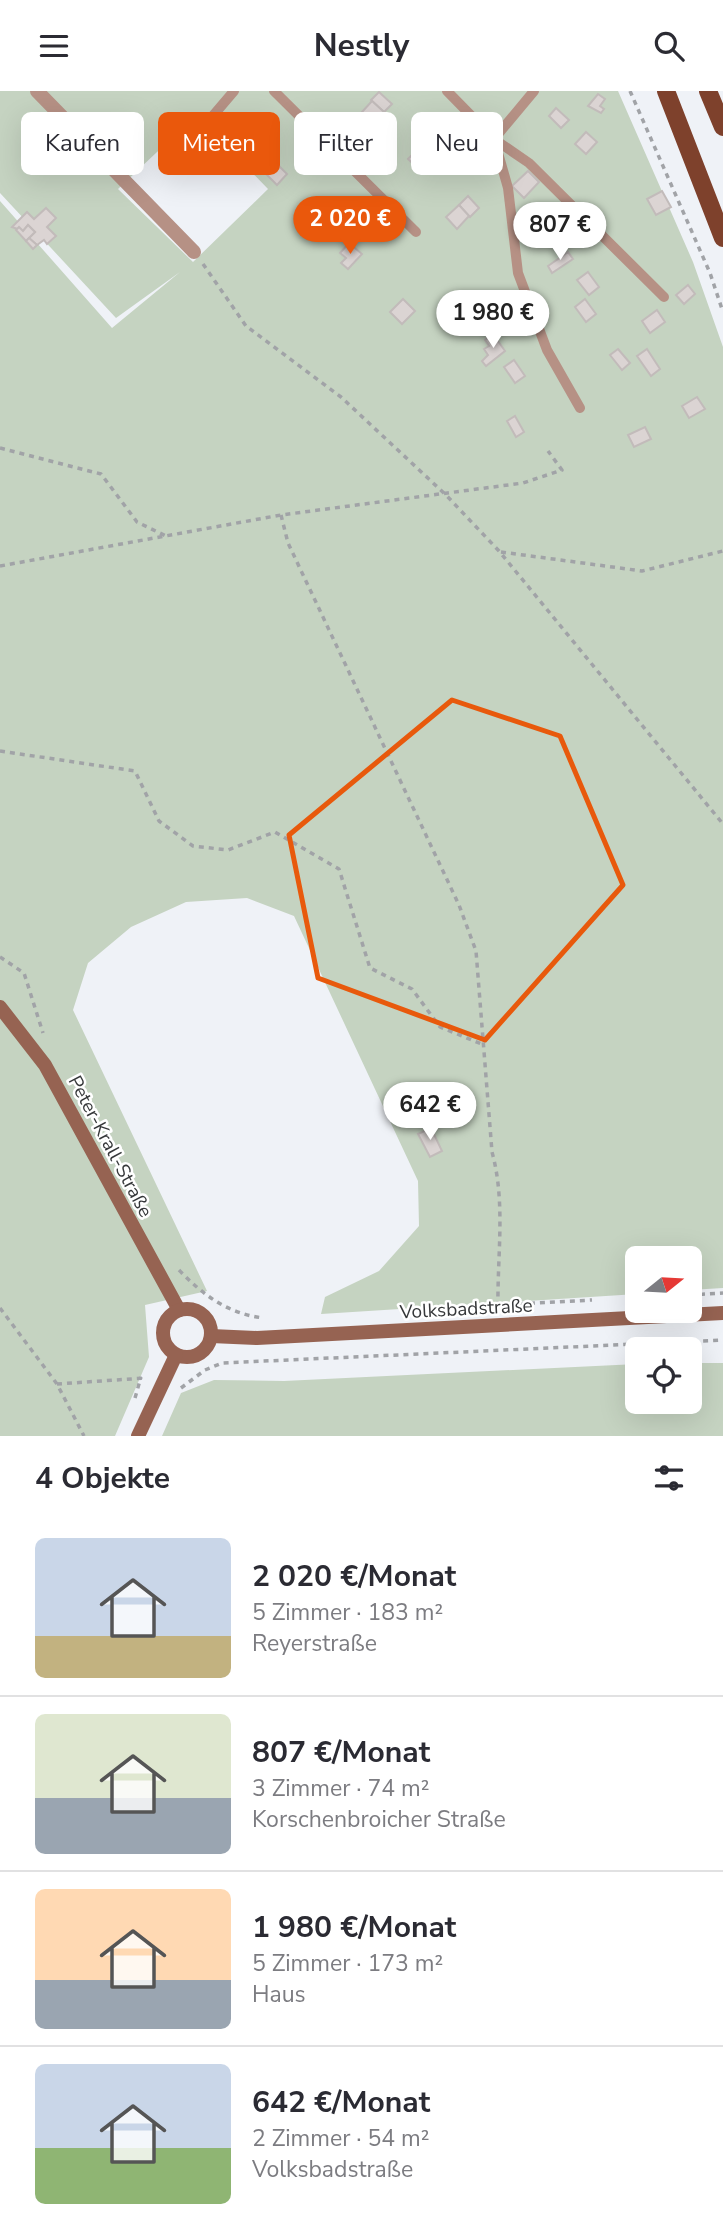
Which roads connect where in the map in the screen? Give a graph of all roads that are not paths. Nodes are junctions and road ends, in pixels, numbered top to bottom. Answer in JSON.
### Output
{"nodes":[{"id":1,"x":37,"y":91,"type":"edge"},
{"id":2,"x":234,"y":91,"type":"edge"},
{"id":3,"x":274,"y":91,"type":"edge"},
{"id":4,"x":447,"y":91,"type":"edge"},
{"id":5,"x":534,"y":91,"type":"edge"},
{"id":6,"x":666,"y":91,"type":"edge"},
{"id":7,"x":708,"y":91,"type":"edge"},
{"id":8,"x":216,"y":112,"type":"edge"},
{"id":9,"x":468,"y":112,"type":"edge"},
{"id":10,"x":723,"y":127,"type":"edge"},
{"id":11,"x":503,"y":128,"type":"edge"},
{"id":12,"x":503,"y":145,"type":"edge"},
{"id":13,"x":503,"y":170,"type":"edge"},
{"id":14,"x":416,"y":232,"type":"dead end"},
{"id":15,"x":723,"y":238,"type":"edge"},
{"id":16,"x":194,"y":252,"type":"road end"},
{"id":17,"x":664,"y":297,"type":"dead end"},
{"id":18,"x":580,"y":408,"type":"dead end"},
{"id":19,"x":0,"y":1007,"type":"edge"},
{"id":20,"x":179,"y":1310,"type":"junction"},
{"id":21,"x":723,"y":1314,"type":"edge"},
{"id":22,"x":211,"y":1336,"type":"junction"},
{"id":23,"x":176,"y":1355,"type":"junction"},
{"id":24,"x":138,"y":1436,"type":"edge"}],
"edges":[{"from":1,"to":16,"type":"street"},
{"from":2,"to":8,"type":"lane"},
{"from":3,"to":14,"type":"lane"},
{"from":4,"to":9,"type":"lane"},
{"from":5,"to":11,"type":"lane"},
{"from":6,"to":15,"type":"main road"},
{"from":7,"to":10,"type":"main road"},
{"from":12,"to":17,"type":"lane"},
{"from":13,"to":18,"type":"lane"},
{"from":19,"to":20,"type":"street","name":"Peter-Krall-Straße"},
{"from":20,"to":22,"type":"street"},
{"from":20,"to":23,"type":"street"},
{"from":21,"to":22,"type":"street","name":"Volksbadstraße"},
{"from":22,"to":23,"type":"street"},
{"from":23,"to":24,"type":"street"}]}
